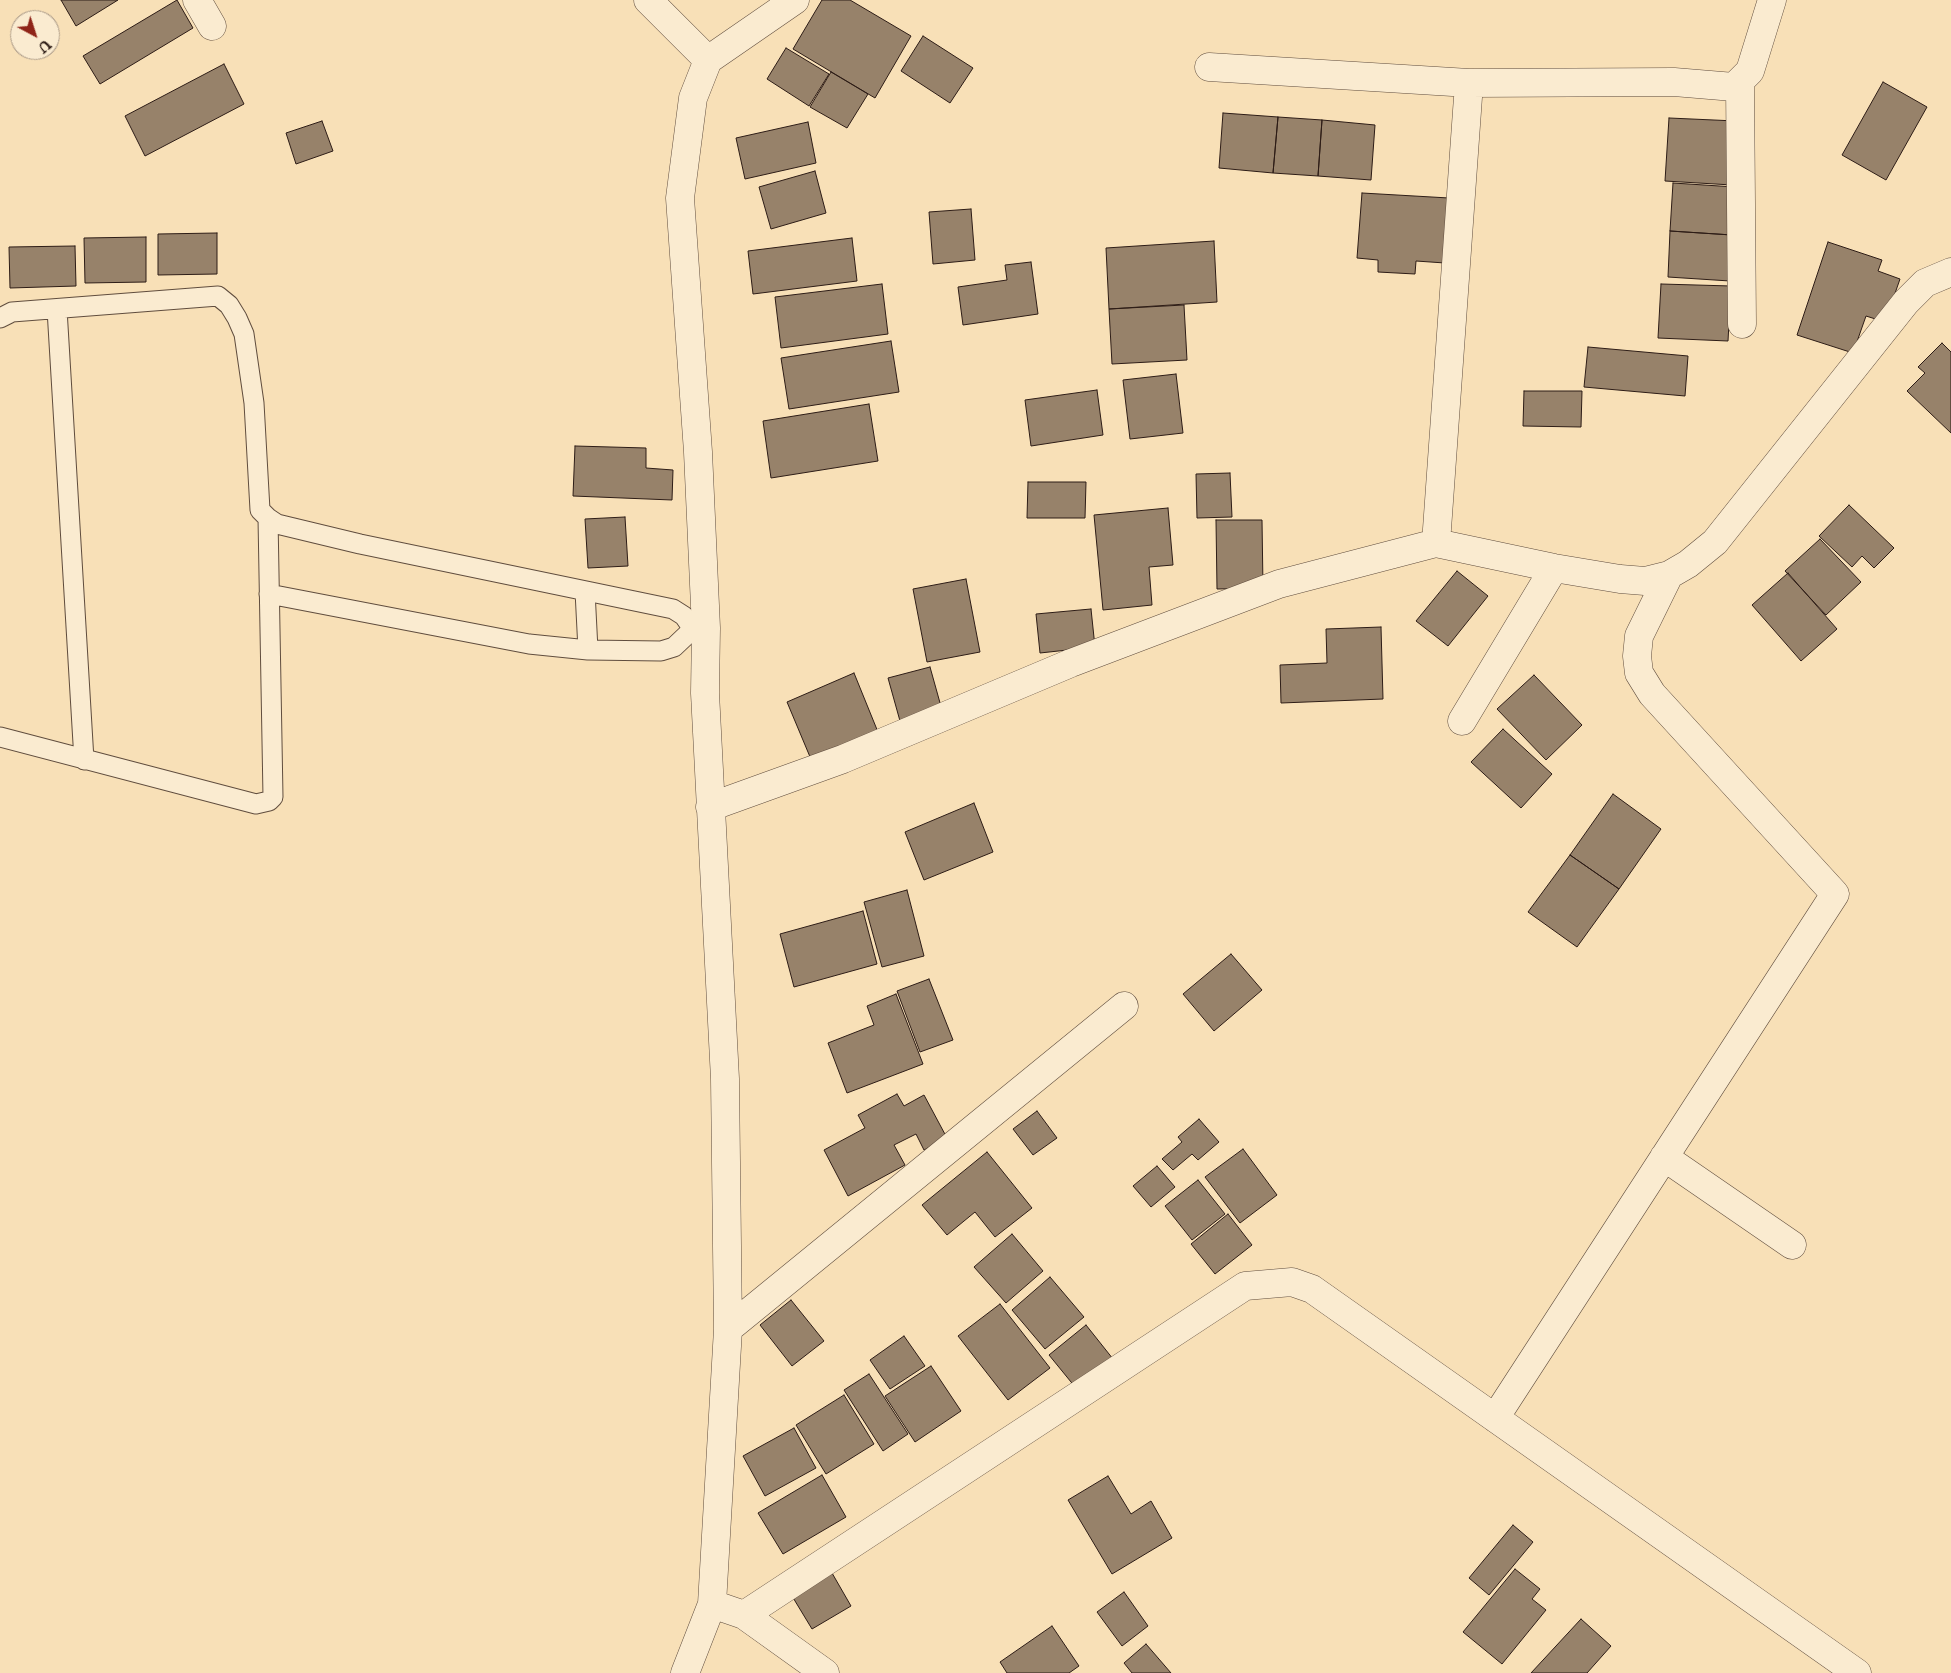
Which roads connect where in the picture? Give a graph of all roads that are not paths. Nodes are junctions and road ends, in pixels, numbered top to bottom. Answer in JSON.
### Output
{"nodes":[{"id":1,"x":197,"y":0,"type":"edge"},
{"id":2,"x":648,"y":0,"type":"edge"},
{"id":3,"x":795,"y":0,"type":"edge"},
{"id":4,"x":1772,"y":0,"type":"edge"},
{"id":5,"x":212,"y":26,"type":"dead end"},
{"id":6,"x":708,"y":60,"type":"junction"},
{"id":7,"x":1209,"y":67,"type":"dead end"},
{"id":8,"x":1469,"y":83,"type":"junction"},
{"id":9,"x":1740,"y":83,"type":"junction"},
{"id":10,"x":1951,"y":272,"type":"edge"},
{"id":11,"x":57,"y":308,"type":"junction"},
{"id":12,"x":0,"y":318,"type":"edge"},
{"id":13,"x":1742,"y":324,"type":"dead end"},
{"id":14,"x":268,"y":518,"type":"junction"},
{"id":15,"x":1436,"y":543,"type":"junction"},
{"id":16,"x":1554,"y":568,"type":"junction"},
{"id":17,"x":1669,"y":574,"type":"junction"},
{"id":18,"x":585,"y":591,"type":"junction"},
{"id":19,"x":269,"y":594,"type":"junction"},
{"id":20,"x":699,"y":628,"type":"junction"},
{"id":21,"x":588,"y":650,"type":"junction"},
{"id":22,"x":1462,"y":721,"type":"dead end"},
{"id":23,"x":0,"y":737,"type":"edge"},
{"id":24,"x":84,"y":760,"type":"junction"},
{"id":25,"x":710,"y":807,"type":"junction"},
{"id":26,"x":1124,"y":1006,"type":"dead end"},
{"id":27,"x":1664,"y":1158,"type":"junction"},
{"id":28,"x":1792,"y":1245,"type":"dead end"},
{"id":29,"x":728,"y":1329,"type":"junction"},
{"id":30,"x":1495,"y":1418,"type":"junction"},
{"id":31,"x":712,"y":1604,"type":"junction"},
{"id":32,"x":744,"y":1615,"type":"junction"},
{"id":33,"x":685,"y":1673,"type":"edge"},
{"id":34,"x":826,"y":1673,"type":"edge"},
{"id":35,"x":1857,"y":1673,"type":"edge"}],
"edges":[{"from":1,"to":5,"type":"street"},
{"from":2,"to":6,"type":"street"},
{"from":3,"to":6,"type":"street"},
{"from":4,"to":9,"type":"street"},
{"from":6,"to":20,"type":"street"},
{"from":7,"to":8,"type":"street"},
{"from":8,"to":9,"type":"street"},
{"from":8,"to":15,"type":"street"},
{"from":9,"to":13,"type":"street"},
{"from":10,"to":17,"type":"street"},
{"from":11,"to":12,"type":"lane"},
{"from":11,"to":14,"type":"lane"},
{"from":11,"to":24,"type":"lane"},
{"from":14,"to":18,"type":"lane"},
{"from":14,"to":19,"type":"lane"},
{"from":15,"to":16,"type":"street"},
{"from":15,"to":25,"type":"street"},
{"from":16,"to":17,"type":"street"},
{"from":16,"to":22,"type":"street"},
{"from":17,"to":27,"type":"street"},
{"from":18,"to":20,"type":"lane"},
{"from":18,"to":21,"type":"lane"},
{"from":19,"to":21,"type":"lane"},
{"from":19,"to":24,"type":"lane"},
{"from":20,"to":21,"type":"lane"},
{"from":20,"to":25,"type":"street"},
{"from":23,"to":24,"type":"lane"},
{"from":25,"to":29,"type":"street"},
{"from":26,"to":29,"type":"street"},
{"from":27,"to":28,"type":"street"},
{"from":27,"to":30,"type":"street"},
{"from":29,"to":31,"type":"street"},
{"from":30,"to":32,"type":"street"},
{"from":30,"to":35,"type":"street"},
{"from":31,"to":32,"type":"street"},
{"from":31,"to":33,"type":"street"},
{"from":32,"to":34,"type":"street"}]}
